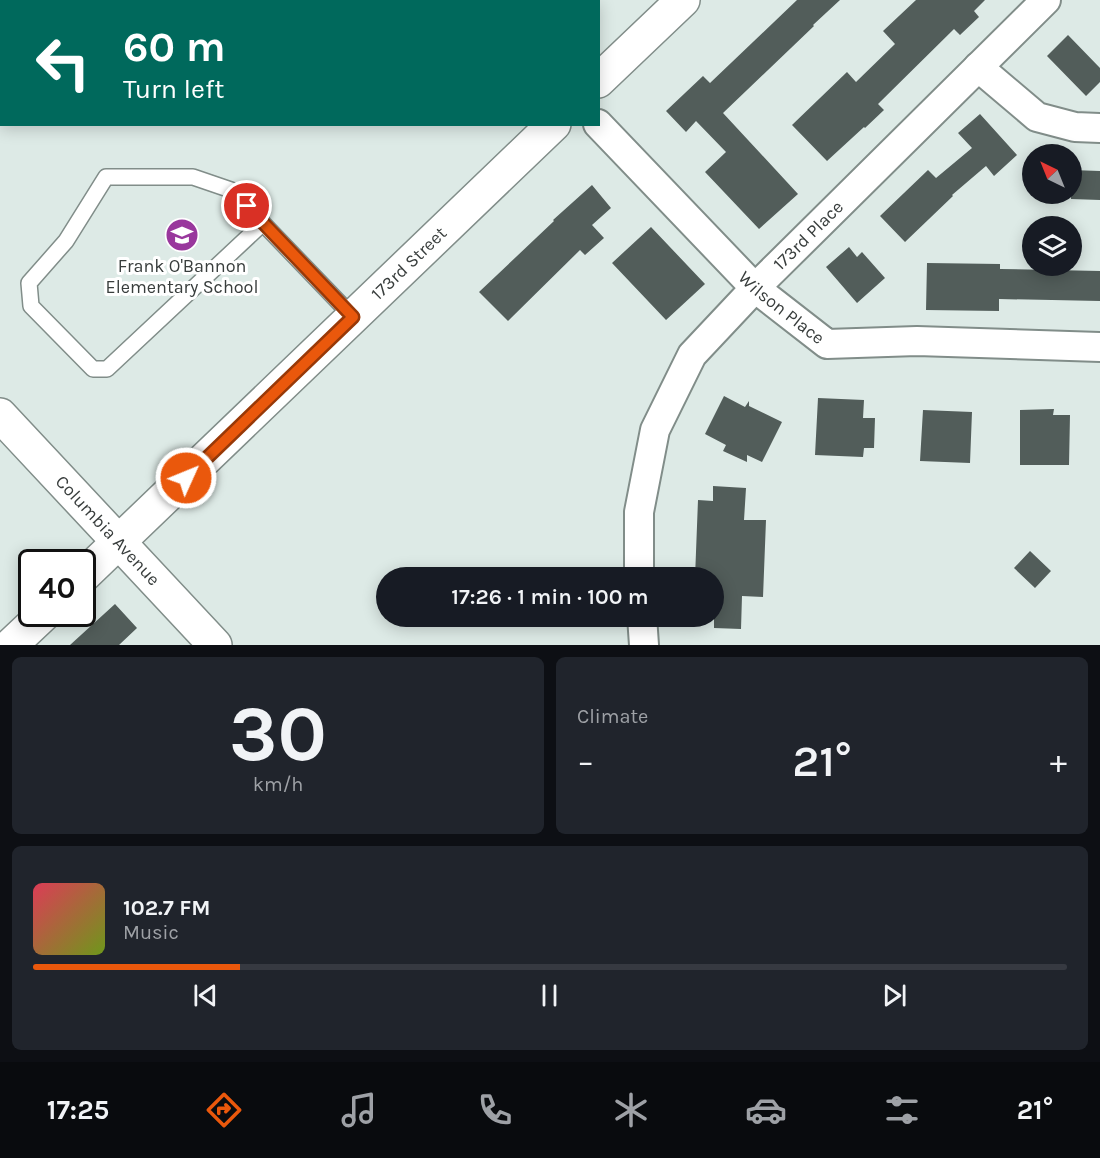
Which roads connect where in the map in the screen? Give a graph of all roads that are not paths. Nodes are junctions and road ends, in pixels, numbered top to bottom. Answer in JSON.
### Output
{"nodes":[{"id":1,"x":1046,"y":0,"type":"edge"},
{"id":2,"x":677,"y":2,"type":"edge"},
{"id":3,"x":978,"y":67,"type":"junction"},
{"id":4,"x":600,"y":79,"type":"edge"},
{"id":5,"x":600,"y":126,"type":"edge"},
{"id":6,"x":1100,"y":128,"type":"edge"},
{"id":7,"x":540,"y":129,"type":"edge"},
{"id":8,"x":262,"y":223,"type":"junction"},
{"id":9,"x":755,"y":288,"type":"junction"},
{"id":10,"x":353,"y":317,"type":"junction"},
{"id":11,"x":1100,"y":347,"type":"edge"},
{"id":12,"x":0,"y":415,"type":"edge"},
{"id":13,"x":119,"y":542,"type":"junction"},
{"id":14,"x":96,"y":564,"type":"edge"},
{"id":15,"x":639,"y":567,"type":"edge"},
{"id":16,"x":30,"y":627,"type":"edge"},
{"id":17,"x":643,"y":627,"type":"edge"},
{"id":18,"x":11,"y":645,"type":"edge"},
{"id":19,"x":216,"y":645,"type":"edge"},
{"id":20,"x":644,"y":645,"type":"edge"}],
"edges":[{"from":1,"to":3,"type":"street","name":"173rd Place"},
{"from":2,"to":4,"type":"street"},
{"from":3,"to":6,"type":"street"},
{"from":3,"to":9,"type":"street","name":"173rd Place"},
{"from":5,"to":9,"type":"street","name":"Wilson Place"},
{"from":7,"to":10,"type":"street","name":"173rd Street"},
{"from":8,"to":8,"type":"lane"},
{"from":8,"to":10,"type":"lane"},
{"from":9,"to":11,"type":"street","name":"Wilson Place"},
{"from":9,"to":15,"type":"street","name":"173rd Place"},
{"from":10,"to":13,"type":"street","name":"173rd Street"},
{"from":12,"to":13,"type":"street","name":"Columbia Avenue"},
{"from":13,"to":14,"type":"street","name":"173rd Street"},
{"from":13,"to":19,"type":"street","name":"Columbia Avenue"},
{"from":16,"to":18,"type":"street"},
{"from":17,"to":20,"type":"street"}]}
